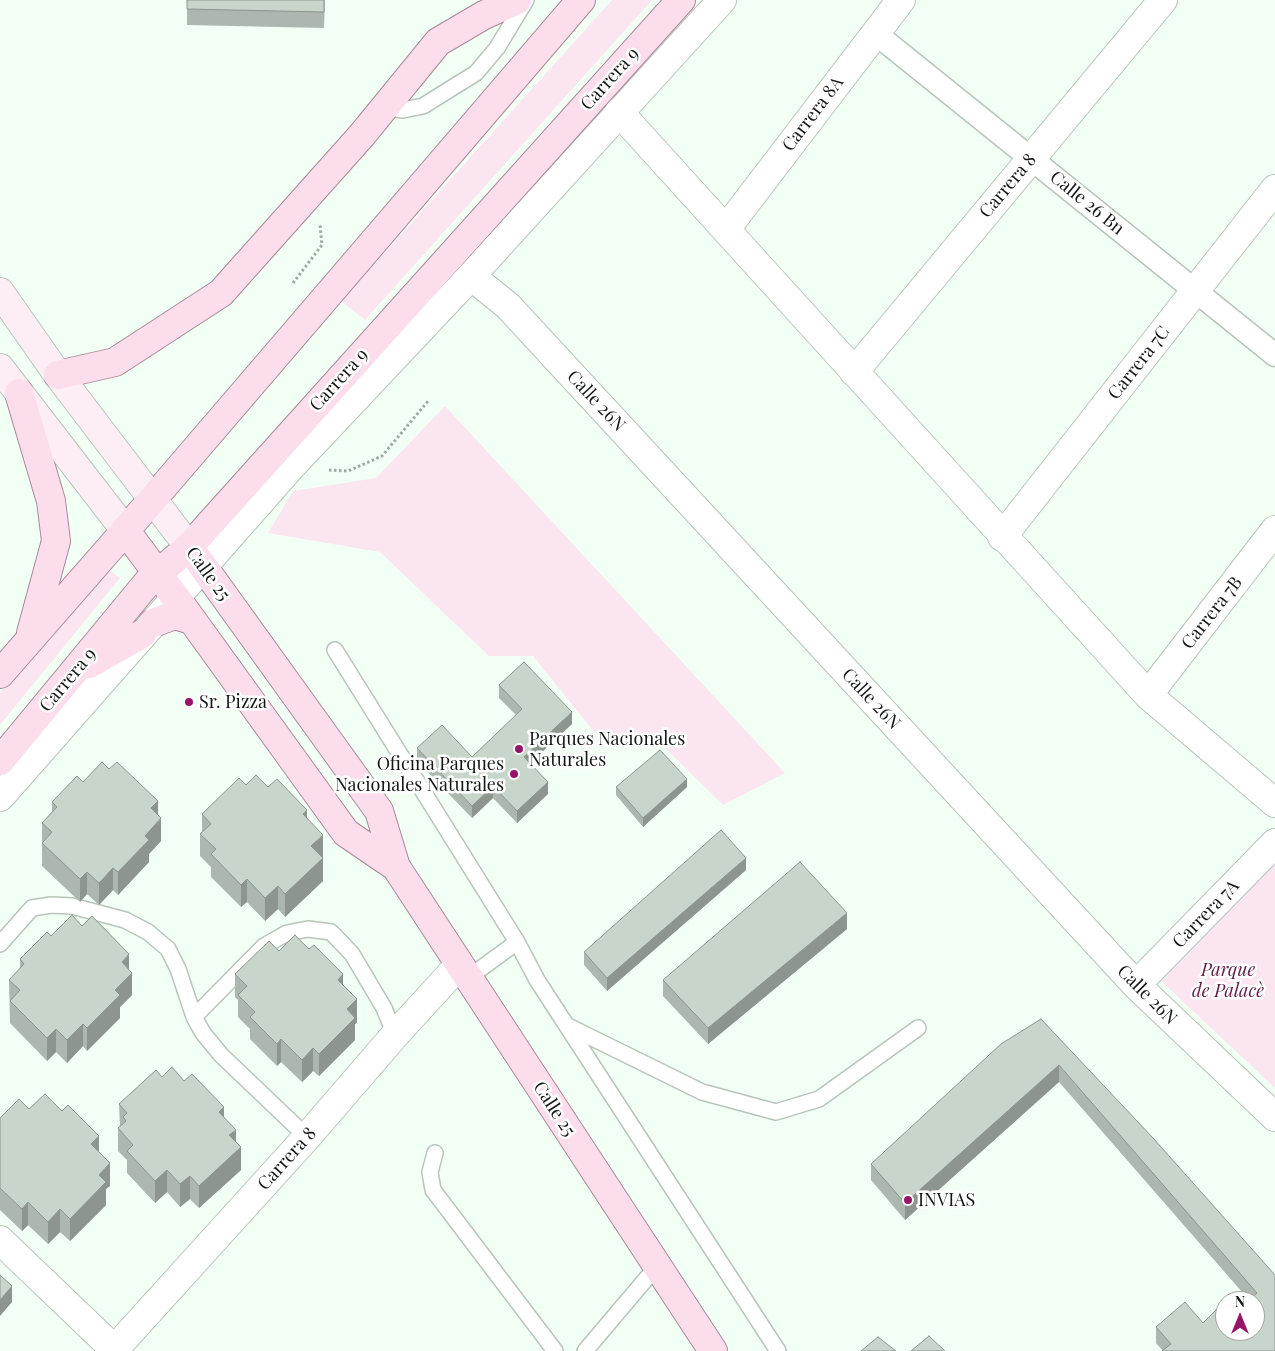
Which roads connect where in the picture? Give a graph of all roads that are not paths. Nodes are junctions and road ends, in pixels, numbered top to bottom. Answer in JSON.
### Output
{"nodes":[{"id":1,"x":517,"y":0,"type":"edge"},
{"id":2,"x":526,"y":0,"type":"edge"},
{"id":3,"x":581,"y":0,"type":"edge"},
{"id":4,"x":681,"y":0,"type":"edge"},
{"id":5,"x":722,"y":0,"type":"edge"},
{"id":6,"x":901,"y":0,"type":"edge"},
{"id":7,"x":1163,"y":0,"type":"edge"},
{"id":8,"x":875,"y":33,"type":"junction"},
{"id":9,"x":384,"y":107,"type":"junction"},
{"id":10,"x":619,"y":112,"type":"junction"},
{"id":11,"x":1031,"y":158,"type":"junction"},
{"id":12,"x":1275,"y":189,"type":"edge"},
{"id":13,"x":726,"y":229,"type":"junction"},
{"id":14,"x":471,"y":276,"type":"junction"},
{"id":15,"x":1195,"y":291,"type":"junction"},
{"id":16,"x":0,"y":292,"type":"edge"},
{"id":17,"x":1275,"y":355,"type":"edge"},
{"id":18,"x":0,"y":368,"type":"edge"},
{"id":19,"x":854,"y":372,"type":"junction"},
{"id":20,"x":58,"y":375,"type":"junction"},
{"id":21,"x":19,"y":392,"type":"junction"},
{"id":22,"x":152,"y":500,"type":"junction"},
{"id":23,"x":124,"y":530,"type":"junction"},
{"id":24,"x":1275,"y":530,"type":"edge"},
{"id":25,"x":1002,"y":537,"type":"junction"},
{"id":26,"x":196,"y":556,"type":"junction"},
{"id":27,"x":157,"y":572,"type":"junction"},
{"id":28,"x":176,"y":597,"type":"junction"},
{"id":29,"x":192,"y":620,"type":"junction"},
{"id":30,"x":148,"y":628,"type":"junction"},
{"id":31,"x":29,"y":639,"type":"junction"},
{"id":32,"x":335,"y":650,"type":"dead end"},
{"id":33,"x":4,"y":666,"type":"edge"},
{"id":34,"x":74,"y":672,"type":"junction"},
{"id":35,"x":1148,"y":695,"type":"junction"},
{"id":36,"x":0,"y":761,"type":"edge"},
{"id":37,"x":0,"y":797,"type":"edge"},
{"id":38,"x":1275,"y":803,"type":"edge"},
{"id":39,"x":1275,"y":842,"type":"edge"},
{"id":40,"x":396,"y":868,"type":"junction"},
{"id":41,"x":517,"y":942,"type":"junction"},
{"id":42,"x":0,"y":944,"type":"edge"},
{"id":43,"x":464,"y":971,"type":"junction"},
{"id":44,"x":1136,"y":986,"type":"junction"},
{"id":45,"x":194,"y":1017,"type":"junction"},
{"id":46,"x":567,"y":1026,"type":"junction"},
{"id":47,"x":918,"y":1028,"type":"dead end"},
{"id":48,"x":395,"y":1035,"type":"junction"},
{"id":49,"x":1275,"y":1117,"type":"edge"},
{"id":50,"x":308,"y":1137,"type":"junction"},
{"id":51,"x":435,"y":1153,"type":"dead end"},
{"id":52,"x":0,"y":1240,"type":"edge"},
{"id":53,"x":657,"y":1266,"type":"junction"},
{"id":54,"x":115,"y":1350,"type":"edge"},
{"id":55,"x":555,"y":1351,"type":"edge"},
{"id":56,"x":586,"y":1351,"type":"edge"},
{"id":57,"x":713,"y":1351,"type":"edge"},
{"id":58,"x":778,"y":1351,"type":"edge"}],
"edges":[{"from":1,"to":9,"type":"main road"},
{"from":2,"to":9,"type":"lane"},
{"from":3,"to":22,"type":"main road"},
{"from":4,"to":26,"type":"main road","name":"Carrera 9"},
{"from":5,"to":10,"type":"street"},
{"from":6,"to":8,"type":"street","name":"Carrera 8A"},
{"from":7,"to":11,"type":"street","name":"Carrera 8"},
{"from":8,"to":11,"type":"street","name":"Calle 26 Bn"},
{"from":8,"to":13,"type":"street","name":"Carrera 8A"},
{"from":9,"to":20,"type":"main road"},
{"from":10,"to":13,"type":"street"},
{"from":10,"to":14,"type":"street"},
{"from":11,"to":15,"type":"street","name":"Calle 26 Bn"},
{"from":11,"to":19,"type":"street","name":"Carrera 8"},
{"from":12,"to":15,"type":"street","name":"Carrera 7C"},
{"from":13,"to":19,"type":"street"},
{"from":14,"to":26,"type":"street"},
{"from":14,"to":44,"type":"street","name":"Calle 26N"},
{"from":15,"to":17,"type":"street","name":"Calle 26 Bn"},
{"from":15,"to":25,"type":"street","name":"Carrera 7C"},
{"from":16,"to":20,"type":"main road","name":"Calle 25"},
{"from":18,"to":21,"type":"main road","name":"Calle 25"},
{"from":19,"to":25,"type":"street"},
{"from":20,"to":22,"type":"main road","name":"Calle 25"},
{"from":21,"to":23,"type":"main road","name":"Calle 25"},
{"from":21,"to":31,"type":"main road"},
{"from":22,"to":23,"type":"main road"},
{"from":22,"to":26,"type":"main road","name":"Calle 25"},
{"from":23,"to":27,"type":"main road","name":"Calle 25"},
{"from":23,"to":31,"type":"main road"},
{"from":24,"to":35,"type":"street","name":"Carrera 7B"},
{"from":25,"to":35,"type":"street"},
{"from":26,"to":27,"type":"main road","name":"Carrera 9"},
{"from":26,"to":28,"type":"street"},
{"from":26,"to":40,"type":"main road","name":"Calle 25"},
{"from":27,"to":28,"type":"main road","name":"Calle 25"},
{"from":27,"to":34,"type":"main road","name":"Carrera 9"},
{"from":28,"to":29,"type":"main road","name":"Calle 25"},
{"from":28,"to":30,"type":"street"},
{"from":29,"to":30,"type":"main road"},
{"from":29,"to":40,"type":"main road","name":"Calle 25"},
{"from":30,"to":34,"type":"main road"},
{"from":30,"to":37,"type":"street"},
{"from":31,"to":33,"type":"main road"},
{"from":32,"to":41,"type":"lane"},
{"from":34,"to":36,"type":"main road","name":"Carrera 9"},
{"from":35,"to":38,"type":"street"},
{"from":39,"to":44,"type":"street","name":"Carrera 7A"},
{"from":40,"to":43,"type":"main road","name":"Calle 25"},
{"from":41,"to":43,"type":"lane"},
{"from":41,"to":46,"type":"lane"},
{"from":42,"to":45,"type":"lane"},
{"from":43,"to":48,"type":"street","name":"Carrera 8"},
{"from":43,"to":53,"type":"main road","name":"Calle 25"},
{"from":44,"to":49,"type":"street","name":"Calle 26N"},
{"from":45,"to":48,"type":"lane"},
{"from":45,"to":50,"type":"lane"},
{"from":46,"to":47,"type":"lane"},
{"from":46,"to":58,"type":"lane"},
{"from":48,"to":50,"type":"street","name":"Carrera 8"},
{"from":50,"to":54,"type":"street","name":"Carrera 8"},
{"from":51,"to":55,"type":"lane"},
{"from":52,"to":54,"type":"street"},
{"from":53,"to":56,"type":"lane"},
{"from":53,"to":57,"type":"main road","name":"Calle 25"}]}
